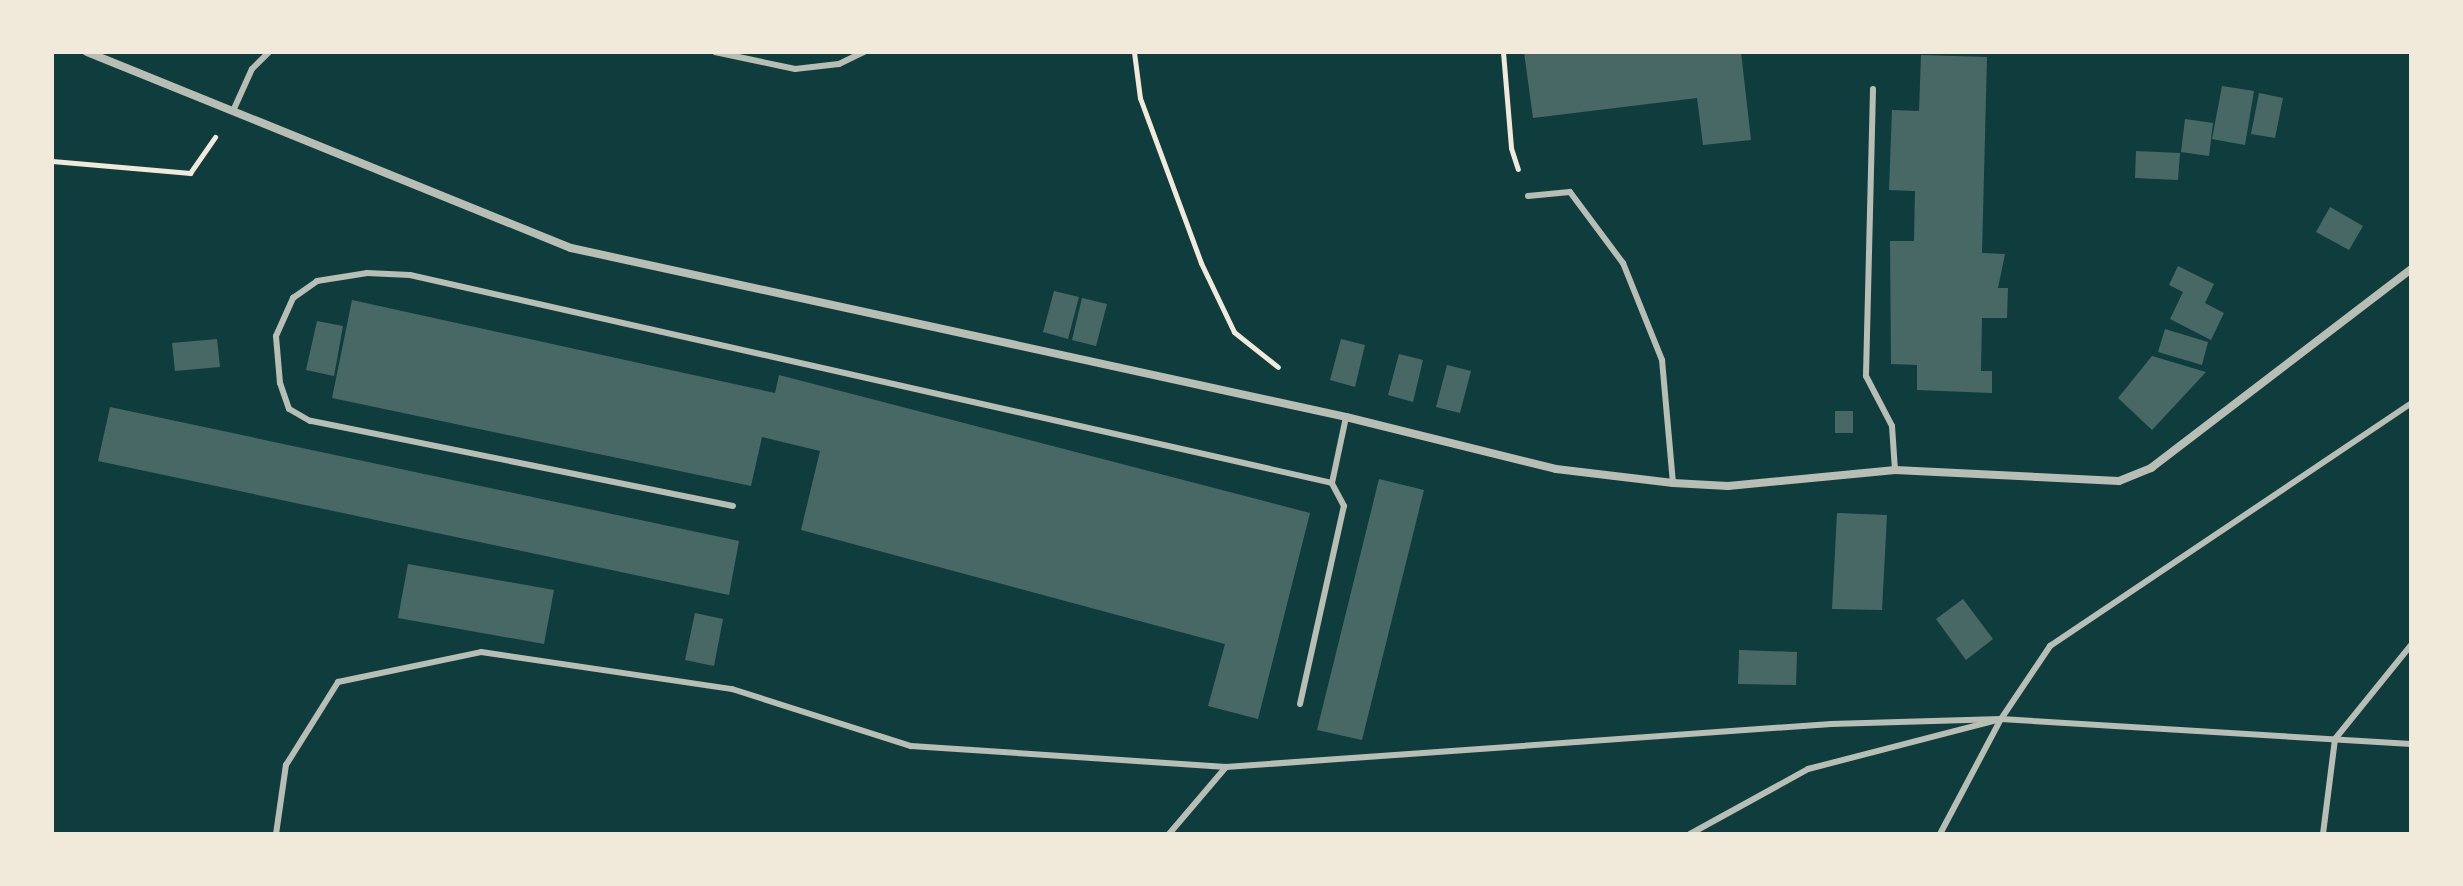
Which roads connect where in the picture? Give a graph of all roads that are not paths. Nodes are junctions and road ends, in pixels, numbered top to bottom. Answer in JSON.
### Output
{"nodes":[{"id":1,"x":87,"y":52,"type":"edge"},
{"id":2,"x":269,"y":52,"type":"edge"},
{"id":3,"x":715,"y":52,"type":"edge"},
{"id":4,"x":864,"y":52,"type":"edge"},
{"id":5,"x":1873,"y":89,"type":"dead end"},
{"id":6,"x":233,"y":111,"type":"junction"},
{"id":7,"x":1528,"y":196,"type":"road end"},
{"id":8,"x":2411,"y":269,"type":"edge"},
{"id":9,"x":2411,"y":403,"type":"edge"},
{"id":10,"x":1346,"y":417,"type":"junction"},
{"id":11,"x":1895,"y":470,"type":"junction"},
{"id":12,"x":1332,"y":483,"type":"junction"},
{"id":13,"x":1673,"y":483,"type":"junction"},
{"id":14,"x":733,"y":506,"type":"dead end"},
{"id":15,"x":2411,"y":645,"type":"edge"},
{"id":16,"x":1300,"y":704,"type":"dead end"},
{"id":17,"x":2001,"y":719,"type":"junction"},
{"id":18,"x":2335,"y":739,"type":"junction"},
{"id":19,"x":2411,"y":744,"type":"edge"},
{"id":20,"x":1226,"y":767,"type":"junction"},
{"id":21,"x":276,"y":834,"type":"edge"},
{"id":22,"x":1169,"y":834,"type":"edge"},
{"id":23,"x":1690,"y":834,"type":"edge"},
{"id":24,"x":1940,"y":834,"type":"edge"},
{"id":25,"x":2323,"y":834,"type":"edge"}],
"edges":[{"from":1,"to":6,"type":"street"},
{"from":2,"to":6,"type":"lane"},
{"from":3,"to":4,"type":"lane"},
{"from":5,"to":11,"type":"lane"},
{"from":6,"to":10,"type":"street"},
{"from":7,"to":13,"type":"lane"},
{"from":8,"to":11,"type":"street"},
{"from":9,"to":17,"type":"lane"},
{"from":10,"to":12,"type":"lane"},
{"from":10,"to":13,"type":"street"},
{"from":11,"to":13,"type":"street"},
{"from":12,"to":14,"type":"lane"},
{"from":12,"to":16,"type":"lane"},
{"from":15,"to":18,"type":"lane"},
{"from":17,"to":18,"type":"lane"},
{"from":17,"to":20,"type":"lane"},
{"from":17,"to":23,"type":"lane"},
{"from":17,"to":24,"type":"lane"},
{"from":18,"to":19,"type":"lane"},
{"from":18,"to":25,"type":"lane"},
{"from":20,"to":21,"type":"lane"},
{"from":20,"to":22,"type":"lane"}]}
